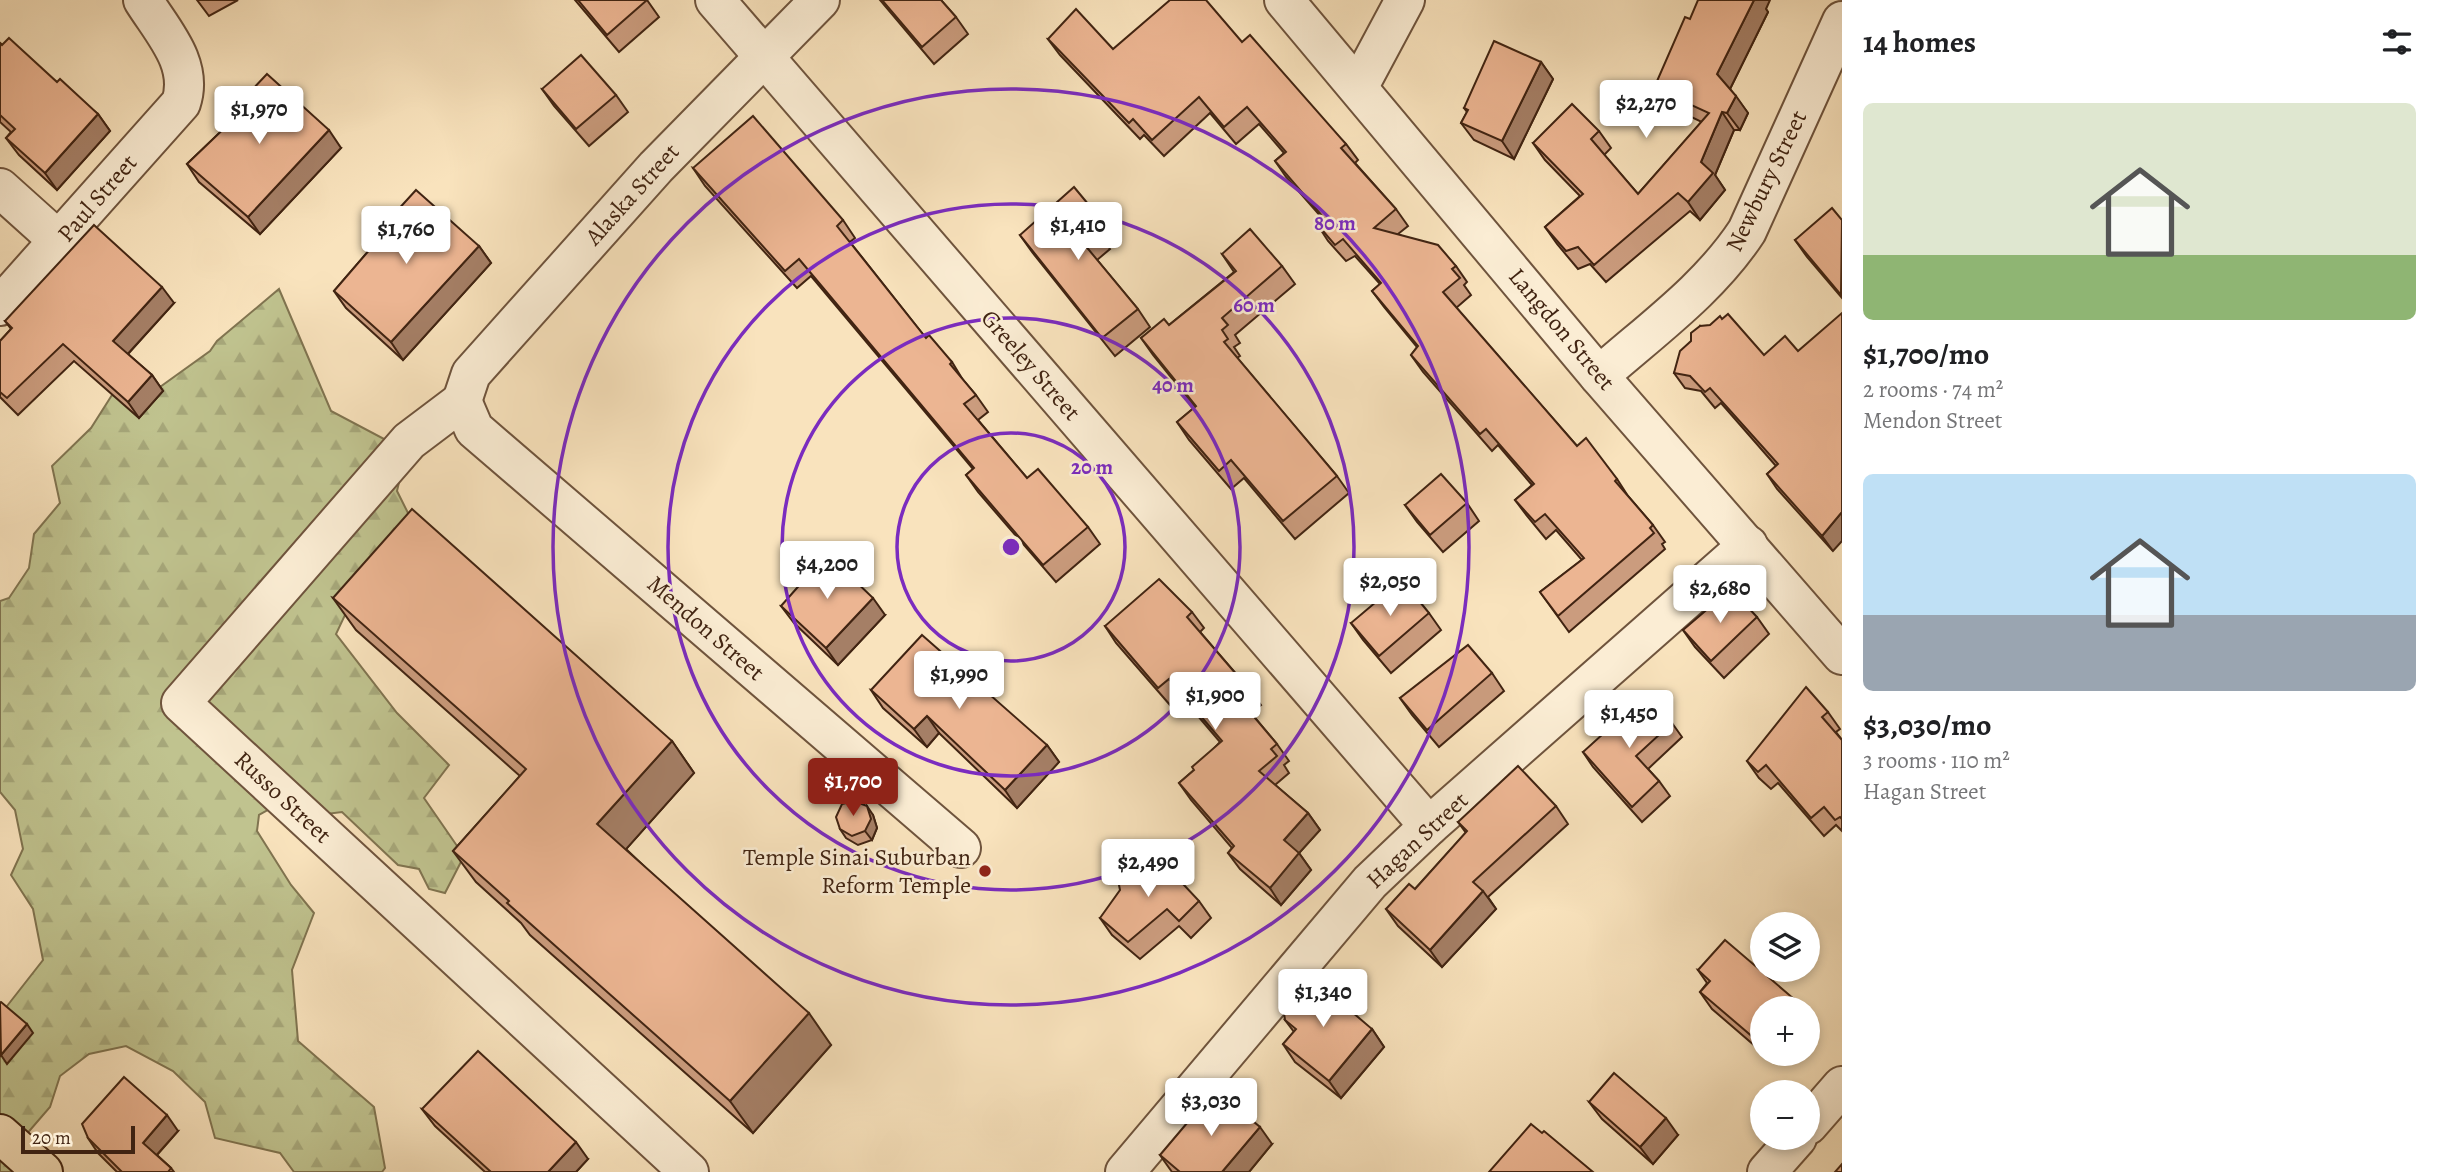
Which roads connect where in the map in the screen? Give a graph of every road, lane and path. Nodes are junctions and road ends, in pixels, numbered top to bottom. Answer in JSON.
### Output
{"nodes":[{"id":1,"x":143,"y":0,"type":"edge"},
{"id":2,"x":715,"y":0,"type":"edge"},
{"id":3,"x":820,"y":0,"type":"edge"},
{"id":4,"x":1284,"y":0,"type":"edge"},
{"id":5,"x":1405,"y":0,"type":"edge"},
{"id":6,"x":1842,"y":21,"type":"edge"},
{"id":7,"x":762,"y":57,"type":"junction"},
{"id":8,"x":1359,"y":86,"type":"junction"},
{"id":9,"x":0,"y":188,"type":"edge"},
{"id":10,"x":59,"y":241,"type":"junction"},
{"id":11,"x":0,"y":306,"type":"edge"},
{"id":12,"x":1599,"y":376,"type":"junction"},
{"id":13,"x":462,"y":401,"type":"junction"},
{"id":14,"x":1748,"y":545,"type":"junction"},
{"id":15,"x":1842,"y":655,"type":"edge"},
{"id":16,"x":1429,"y":826,"type":"junction"},
{"id":17,"x":961,"y":848,"type":"dead end"},
{"id":18,"x":1842,"y":1086,"type":"edge"},
{"id":19,"x":1820,"y":1111,"type":"edge"},
{"id":20,"x":0,"y":1133,"type":"edge"},
{"id":21,"x":1786,"y":1150,"type":"edge"},
{"id":22,"x":43,"y":1172,"type":"edge"},
{"id":23,"x":689,"y":1172,"type":"edge"},
{"id":24,"x":1125,"y":1172,"type":"edge"},
{"id":25,"x":1767,"y":1172,"type":"edge"}],
"edges":[{"from":1,"to":10,"type":"street","name":"Paul Street"},
{"from":2,"to":7,"type":"street","name":"Greeley Street"},
{"from":3,"to":7,"type":"street","name":"Alaska Street"},
{"from":4,"to":8,"type":"street","name":"Langdon Street"},
{"from":5,"to":8,"type":"street"},
{"from":6,"to":12,"type":"street","name":"Newbury Street"},
{"from":7,"to":13,"type":"street","name":"Alaska Street"},
{"from":7,"to":16,"type":"street","name":"Greeley Street"},
{"from":8,"to":12,"type":"street","name":"Langdon Street"},
{"from":9,"to":10,"type":"street"},
{"from":10,"to":11,"type":"street","name":"Paul Street"},
{"from":12,"to":14,"type":"street","name":"Langdon Street"},
{"from":13,"to":17,"type":"street","name":"Mendon Street"},
{"from":13,"to":23,"type":"street","name":"Russo Street"},
{"from":14,"to":15,"type":"street","name":"Langdon Street"},
{"from":14,"to":16,"type":"street","name":"Hagan Street"},
{"from":16,"to":24,"type":"street","name":"Hagan Street"},
{"from":18,"to":19,"type":"street"},
{"from":20,"to":22,"type":"main road"},
{"from":21,"to":25,"type":"street"}]}
